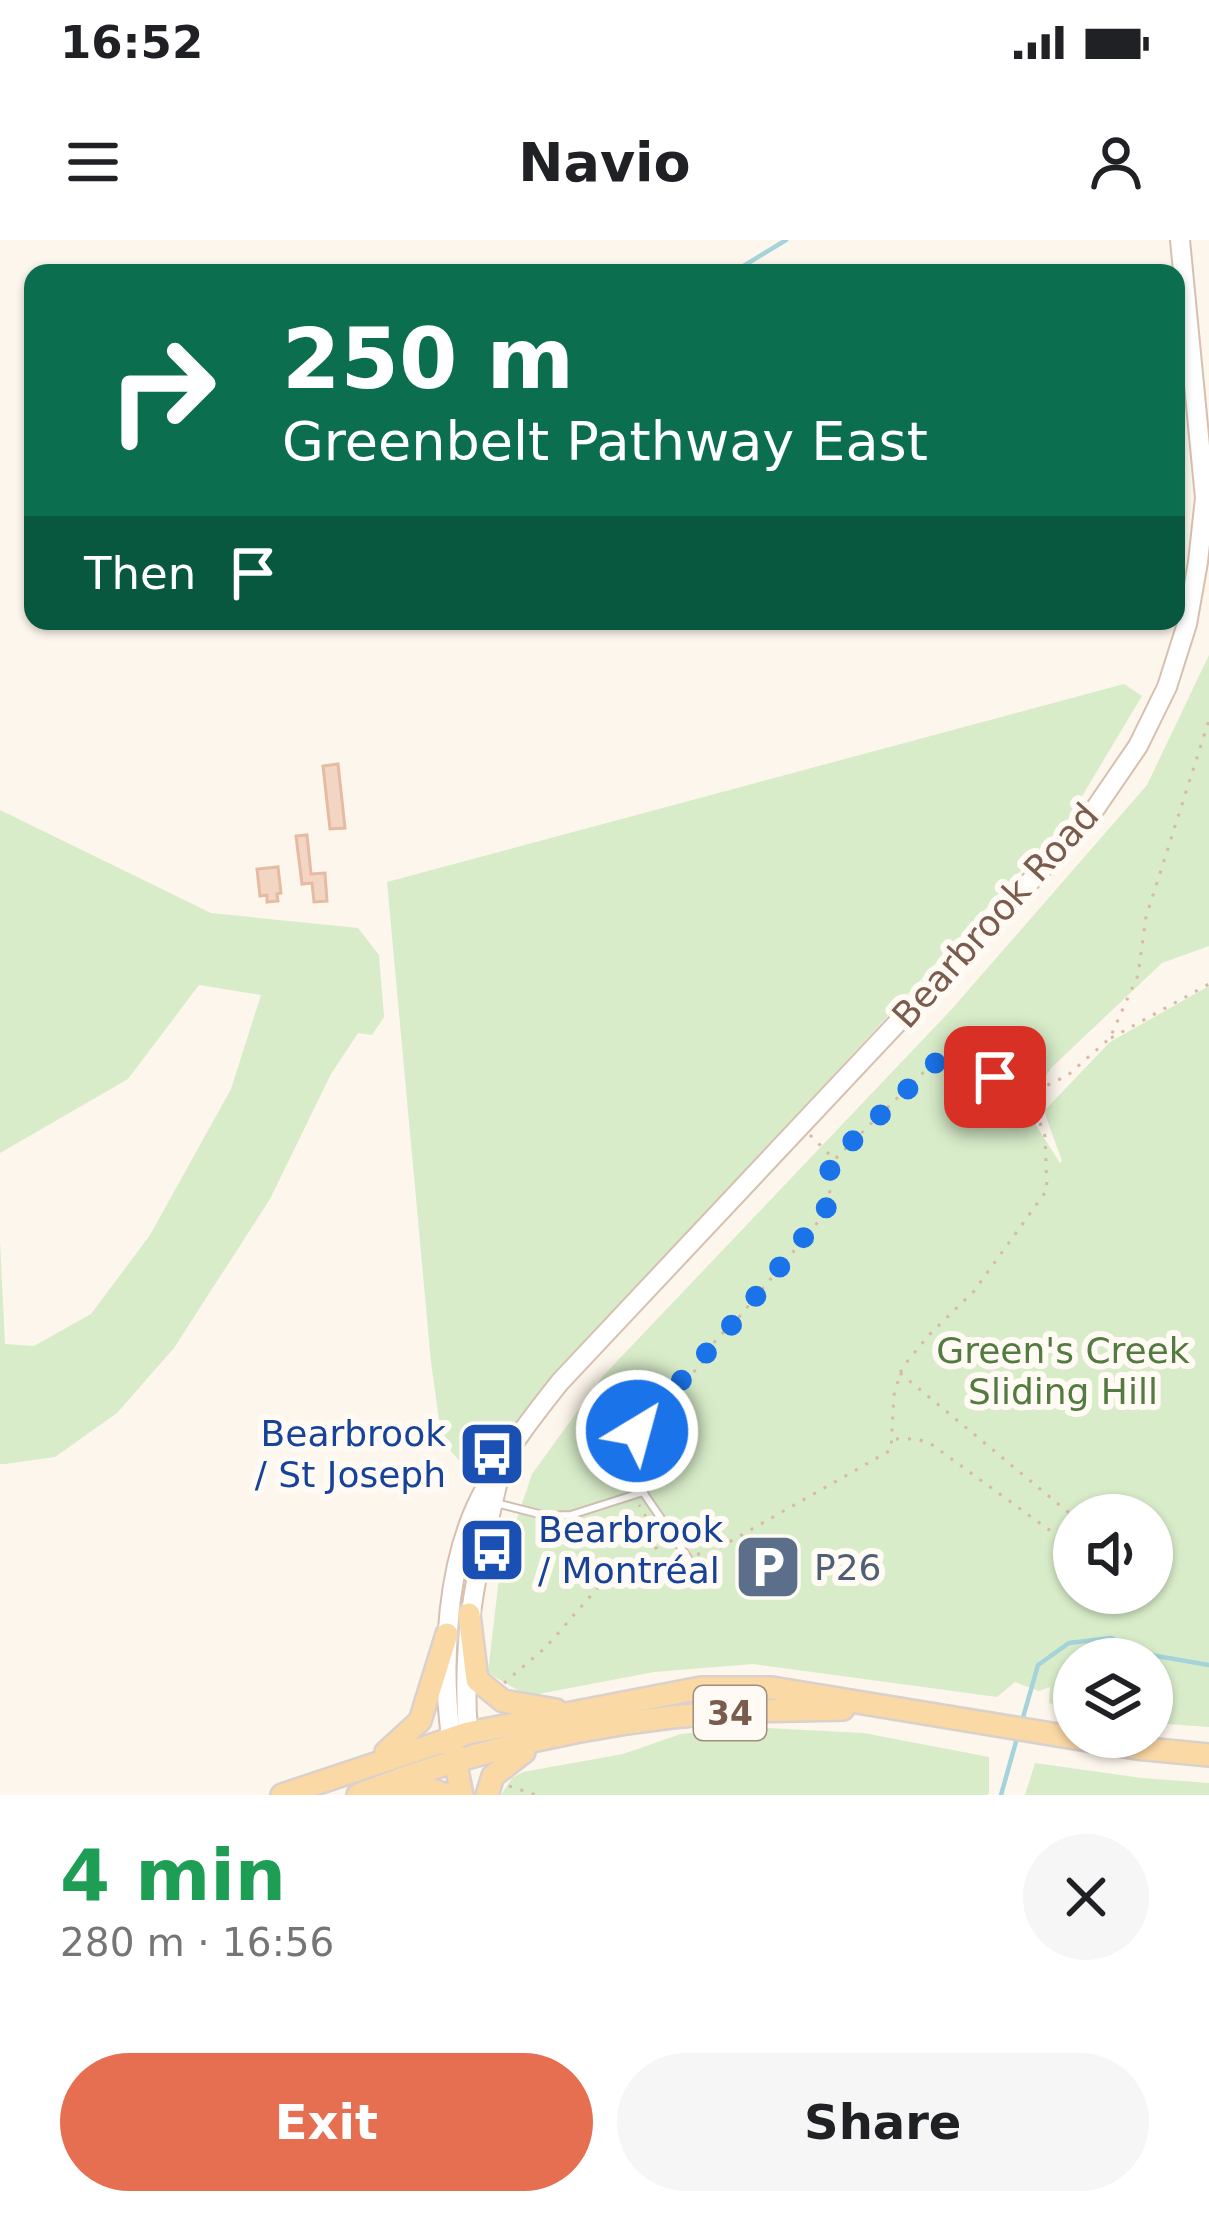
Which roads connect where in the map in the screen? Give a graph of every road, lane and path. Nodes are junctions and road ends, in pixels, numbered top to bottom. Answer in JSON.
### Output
{"nodes":[{"id":1,"x":1185,"y":292,"type":"edge"},
{"id":2,"x":1209,"y":720,"type":"edge"},
{"id":3,"x":1209,"y":984,"type":"edge"},
{"id":4,"x":1110,"y":1038,"type":"junction"},
{"id":5,"x":1030,"y":1095,"type":"junction"},
{"id":6,"x":800,"y":1126,"type":"junction"},
{"id":7,"x":834,"y":1160,"type":"junction"},
{"id":8,"x":900,"y":1373,"type":"junction"},
{"id":9,"x":894,"y":1438,"type":"junction"},
{"id":10,"x":502,"y":1464,"type":"junction"},
{"id":11,"x":643,"y":1492,"type":"junction"},
{"id":12,"x":1053,"y":1499,"type":"edge"},
{"id":13,"x":493,"y":1502,"type":"junction"},
{"id":14,"x":1053,"y":1533,"type":"edge"},
{"id":15,"x":657,"y":1547,"type":"junction"},
{"id":16,"x":684,"y":1552,"type":"junction"},
{"id":17,"x":690,"y":1561,"type":"dead end"},
{"id":18,"x":469,"y":1614,"type":"junction"},
{"id":19,"x":447,"y":1634,"type":"junction"},
{"id":20,"x":499,"y":1688,"type":"dead end"},
{"id":21,"x":898,"y":1707,"type":"junction"},
{"id":22,"x":575,"y":1713,"type":"junction"},
{"id":23,"x":1053,"y":1734,"type":"edge"},
{"id":24,"x":460,"y":1735,"type":"junction"},
{"id":25,"x":564,"y":1737,"type":"junction"},
{"id":26,"x":1173,"y":1751,"type":"edge"},
{"id":27,"x":1209,"y":1755,"type":"edge"},
{"id":28,"x":464,"y":1760,"type":"junction"},
{"id":29,"x":369,"y":1763,"type":"junction"},
{"id":30,"x":495,"y":1789,"type":"edge"},
{"id":31,"x":282,"y":1795,"type":"edge"},
{"id":32,"x":358,"y":1795,"type":"edge"},
{"id":33,"x":386,"y":1795,"type":"edge"},
{"id":34,"x":446,"y":1795,"type":"edge"},
{"id":35,"x":462,"y":1795,"type":"edge"},
{"id":36,"x":477,"y":1795,"type":"edge"},
{"id":37,"x":536,"y":1795,"type":"edge"}],
"edges":[{"from":1,"to":6,"type":"street","name":"Bearbrook Road"},
{"from":2,"to":4,"type":"path"},
{"from":3,"to":4,"type":"path"},
{"from":4,"to":5,"type":"path"},
{"from":5,"to":7,"type":"path"},
{"from":5,"to":8,"type":"path"},
{"from":6,"to":7,"type":"path"},
{"from":6,"to":10,"type":"street","name":"Bearbrook Road"},
{"from":7,"to":11,"type":"path"},
{"from":8,"to":9,"type":"path"},
{"from":8,"to":12,"type":"path"},
{"from":9,"to":14,"type":"path"},
{"from":9,"to":16,"type":"path"},
{"from":10,"to":13,"type":"street","name":"Bearbrook Road"},
{"from":10,"to":19,"type":"street","name":"Bearbrook Road"},
{"from":11,"to":13,"type":"lane"},
{"from":11,"to":15,"type":"path"},
{"from":11,"to":16,"type":"lane"},
{"from":13,"to":18,"type":"street","name":"Bearbrook Road"},
{"from":15,"to":16,"type":"path"},
{"from":15,"to":20,"type":"path"},
{"from":16,"to":17,"type":"lane"},
{"from":18,"to":22,"type":"main road"},
{"from":18,"to":24,"type":"street","name":"Bearbrook Road"},
{"from":19,"to":24,"type":"street","name":"Bearbrook Road"},
{"from":19,"to":29,"type":"main road"},
{"from":21,"to":22,"type":"main road","number":"34"},
{"from":21,"to":23,"type":"main road","number":"34"},
{"from":21,"to":25,"type":"main road","number":"34"},
{"from":22,"to":24,"type":"main road","number":"34"},
{"from":24,"to":28,"type":"main road","name":"Bearbrook Road"},
{"from":24,"to":29,"type":"main road","number":"34"},
{"from":25,"to":28,"type":"main road","number":"34"},
{"from":25,"to":30,"type":"main road"},
{"from":26,"to":27,"type":"main road","number":"34"},
{"from":28,"to":32,"type":"main road","number":"34"},
{"from":28,"to":35,"type":"main road"},
{"from":28,"to":36,"type":"main road"},
{"from":29,"to":31,"type":"main road","number":"34"},
{"from":30,"to":37,"type":"path"},
{"from":33,"to":34,"type":"main road"}]}
